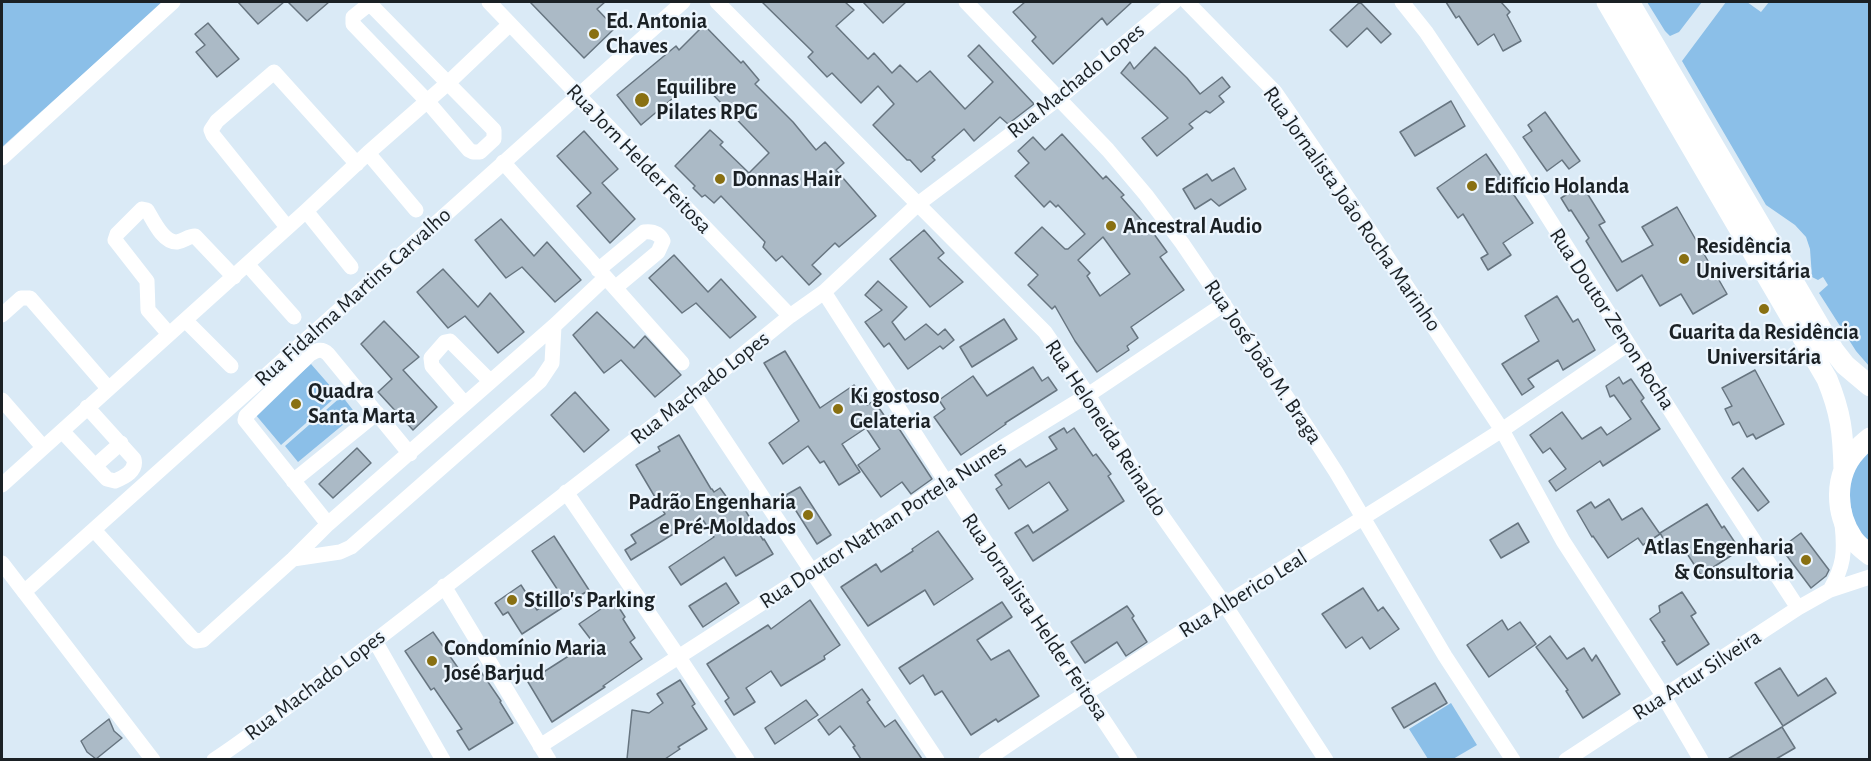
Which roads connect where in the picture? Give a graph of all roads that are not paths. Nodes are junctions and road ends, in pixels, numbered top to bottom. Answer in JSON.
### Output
{"nodes":[{"id":1,"x":173,"y":2,"type":"edge"},
{"id":2,"x":489,"y":2,"type":"edge"},
{"id":3,"x":683,"y":2,"type":"edge"},
{"id":4,"x":717,"y":2,"type":"edge"},
{"id":5,"x":966,"y":2,"type":"edge"},
{"id":6,"x":1174,"y":2,"type":"edge"},
{"id":7,"x":1187,"y":2,"type":"edge"},
{"id":8,"x":1402,"y":2,"type":"edge"},
{"id":9,"x":1607,"y":2,"type":"edge"},
{"id":10,"x":1629,"y":2,"type":"edge"},
{"id":11,"x":510,"y":24,"type":"junction"},
{"id":12,"x":449,"y":82,"type":"junction"},
{"id":13,"x":577,"y":95,"type":"junction"},
{"id":14,"x":1059,"y":98,"type":"junction"},
{"id":15,"x":427,"y":101,"type":"junction"},
{"id":16,"x":2,"y":158,"type":"edge"},
{"id":17,"x":363,"y":158,"type":"junction"},
{"id":18,"x":502,"y":162,"type":"junction"},
{"id":19,"x":918,"y":204,"type":"junction"},
{"id":20,"x":416,"y":210,"type":"dead end"},
{"id":21,"x":306,"y":212,"type":"junction"},
{"id":22,"x":287,"y":227,"type":"junction"},
{"id":23,"x":247,"y":264,"type":"junction"},
{"id":24,"x":351,"y":267,"type":"dead end"},
{"id":25,"x":234,"y":277,"type":"junction"},
{"id":26,"x":606,"y":279,"type":"junction"},
{"id":27,"x":824,"y":292,"type":"junction"},
{"id":28,"x":1224,"y":304,"type":"junction"},
{"id":29,"x":2,"y":315,"type":"edge"},
{"id":30,"x":790,"y":316,"type":"junction"},
{"id":31,"x":294,"y":317,"type":"dead end"},
{"id":32,"x":185,"y":320,"type":"junction"},
{"id":33,"x":554,"y":326,"type":"junction"},
{"id":34,"x":169,"y":334,"type":"junction"},
{"id":35,"x":1628,"y":344,"type":"junction"},
{"id":36,"x":682,"y":363,"type":"dead end"},
{"id":37,"x":231,"y":366,"type":"dead end"},
{"id":38,"x":490,"y":381,"type":"junction"},
{"id":39,"x":1869,"y":386,"type":"edge"},
{"id":40,"x":108,"y":388,"type":"junction"},
{"id":41,"x":694,"y":394,"type":"junction"},
{"id":42,"x":1088,"y":395,"type":"junction"},
{"id":43,"x":2,"y":400,"type":"edge"},
{"id":44,"x":465,"y":404,"type":"junction"},
{"id":45,"x":87,"y":407,"type":"junction"},
{"id":46,"x":376,"y":413,"type":"junction"},
{"id":47,"x":1502,"y":430,"type":"junction"},
{"id":48,"x":62,"y":431,"type":"junction"},
{"id":49,"x":1869,"y":438,"type":"edge"},
{"id":50,"x":121,"y":443,"type":"junction"},
{"id":51,"x":43,"y":447,"type":"junction"},
{"id":52,"x":410,"y":454,"type":"junction"},
{"id":53,"x":95,"y":466,"type":"junction"},
{"id":54,"x":1844,"y":469,"type":"junction"},
{"id":55,"x":293,"y":481,"type":"junction"},
{"id":56,"x":946,"y":482,"type":"junction"},
{"id":57,"x":2,"y":485,"type":"edge"},
{"id":58,"x":566,"y":492,"type":"junction"},
{"id":59,"x":1842,"y":517,"type":"junction"},
{"id":60,"x":1363,"y":519,"type":"junction"},
{"id":61,"x":328,"y":524,"type":"junction"},
{"id":62,"x":94,"y":530,"type":"junction"},
{"id":63,"x":1869,"y":555,"type":"edge"},
{"id":64,"x":293,"y":559,"type":"junction"},
{"id":65,"x":2,"y":563,"type":"edge"},
{"id":66,"x":812,"y":571,"type":"junction"},
{"id":67,"x":1869,"y":577,"type":"edge"},
{"id":68,"x":444,"y":586,"type":"junction"},
{"id":69,"x":1830,"y":590,"type":"junction"},
{"id":70,"x":24,"y":592,"type":"junction"},
{"id":71,"x":1225,"y":605,"type":"junction"},
{"id":72,"x":1798,"y":609,"type":"junction"},
{"id":73,"x":375,"y":641,"type":"junction"},
{"id":74,"x":678,"y":656,"type":"junction"},
{"id":75,"x":1086,"y":692,"type":"junction"},
{"id":76,"x":1664,"y":697,"type":"junction"},
{"id":77,"x":540,"y":746,"type":"junction"},
{"id":78,"x":153,"y":759,"type":"edge"},
{"id":79,"x":214,"y":759,"type":"edge"},
{"id":80,"x":443,"y":759,"type":"edge"},
{"id":81,"x":549,"y":759,"type":"edge"},
{"id":82,"x":747,"y":759,"type":"edge"},
{"id":83,"x":937,"y":759,"type":"edge"},
{"id":84,"x":986,"y":759,"type":"edge"},
{"id":85,"x":1130,"y":759,"type":"edge"},
{"id":86,"x":1326,"y":759,"type":"edge"},
{"id":87,"x":1513,"y":759,"type":"edge"},
{"id":88,"x":1566,"y":759,"type":"edge"},
{"id":89,"x":1701,"y":759,"type":"edge"}],
"edges":[{"from":1,"to":16,"type":"street"},
{"from":2,"to":11,"type":"street","name":"Rua Jorn Helder Feitosa"},
{"from":3,"to":13,"type":"street","name":"Rua Fidalma Martins Carvalho"},
{"from":4,"to":19,"type":"street","name":"Rua Heloneida Reinaldo"},
{"from":5,"to":14,"type":"street","name":"Rua José João M. Braga"},
{"from":6,"to":14,"type":"street","name":"Rua Machado Lopes"},
{"from":7,"to":47,"type":"street","name":"Rua Jornalista João Rocha Marinho"},
{"from":8,"to":35,"type":"street","name":"Rua Doutor Zenon Rocha"},
{"from":9,"to":54,"type":"main road"},
{"from":10,"to":39,"type":"main road"},
{"from":11,"to":12,"type":"street"},
{"from":11,"to":13,"type":"street","name":"Rua Jorn Helder Feitosa"},
{"from":12,"to":15,"type":"street"},
{"from":12,"to":15,"type":"street"},
{"from":12,"to":15,"type":"street"},
{"from":13,"to":18,"type":"street","name":"Rua Fidalma Martins Carvalho"},
{"from":13,"to":30,"type":"street","name":"Rua Jorn Helder Feitosa"},
{"from":14,"to":19,"type":"street","name":"Rua Machado Lopes"},
{"from":14,"to":28,"type":"street","name":"Rua José João M. Braga"},
{"from":15,"to":17,"type":"street"},
{"from":17,"to":20,"type":"street"},
{"from":17,"to":21,"type":"street"},
{"from":17,"to":22,"type":"street"},
{"from":18,"to":26,"type":"street"},
{"from":18,"to":62,"type":"street","name":"Rua Fidalma Martins Carvalho"},
{"from":19,"to":27,"type":"street","name":"Rua Machado Lopes"},
{"from":19,"to":42,"type":"street","name":"Rua Heloneida Reinaldo"},
{"from":21,"to":22,"type":"street"},
{"from":21,"to":24,"type":"street"},
{"from":22,"to":23,"type":"street"},
{"from":23,"to":25,"type":"street"},
{"from":23,"to":31,"type":"street"},
{"from":25,"to":32,"type":"street"},
{"from":25,"to":34,"type":"street"},
{"from":26,"to":33,"type":"street"},
{"from":26,"to":36,"type":"street"},
{"from":27,"to":30,"type":"street","name":"Rua Machado Lopes"},
{"from":27,"to":56,"type":"street","name":"Rua Jornalista Helder Feitosa"},
{"from":28,"to":42,"type":"street","name":"Rua Doutor Nathan Portela Nunes"},
{"from":28,"to":60,"type":"street","name":"Rua José João M. Braga"},
{"from":29,"to":40,"type":"street"},
{"from":30,"to":41,"type":"street","name":"Rua Machado Lopes"},
{"from":32,"to":34,"type":"street"},
{"from":32,"to":37,"type":"street"},
{"from":33,"to":38,"type":"street"},
{"from":33,"to":64,"type":"street"},
{"from":34,"to":40,"type":"street"},
{"from":35,"to":47,"type":"street"},
{"from":35,"to":72,"type":"street","name":"Rua Doutor Zenon Rocha"},
{"from":38,"to":44,"type":"street"},
{"from":38,"to":44,"type":"street"},
{"from":40,"to":45,"type":"street"},
{"from":41,"to":58,"type":"street","name":"Rua Machado Lopes"},
{"from":41,"to":66,"type":"street"},
{"from":42,"to":56,"type":"street","name":"Rua Doutor Nathan Portela Nunes"},
{"from":42,"to":71,"type":"street","name":"Rua Heloneida Reinaldo"},
{"from":43,"to":51,"type":"street"},
{"from":44,"to":52,"type":"street"},
{"from":45,"to":48,"type":"street"},
{"from":45,"to":50,"type":"street"},
{"from":46,"to":52,"type":"street"},
{"from":46,"to":55,"type":"street"},
{"from":46,"to":55,"type":"street"},
{"from":47,"to":60,"type":"street","name":"Rua Alberico Leal"},
{"from":47,"to":76,"type":"street","name":"Rua Jornalista João Rocha Marinho"},
{"from":48,"to":51,"type":"street"},
{"from":48,"to":53,"type":"street"},
{"from":49,"to":54,"type":"main road"},
{"from":50,"to":53,"type":"street"},
{"from":50,"to":53,"type":"street"},
{"from":51,"to":57,"type":"street"},
{"from":52,"to":61,"type":"street"},
{"from":54,"to":59,"type":"main road"},
{"from":55,"to":61,"type":"street"},
{"from":56,"to":66,"type":"street","name":"Rua Doutor Nathan Portela Nunes"},
{"from":56,"to":75,"type":"street","name":"Rua Jornalista Helder Feitosa"},
{"from":58,"to":68,"type":"street","name":"Rua Machado Lopes"},
{"from":58,"to":74,"type":"street"},
{"from":59,"to":63,"type":"main road"},
{"from":59,"to":69,"type":"street"},
{"from":60,"to":71,"type":"street","name":"Rua Alberico Leal"},
{"from":60,"to":87,"type":"street","name":"Rua José João M. Braga"},
{"from":61,"to":64,"type":"street"},
{"from":62,"to":64,"type":"street"},
{"from":62,"to":70,"type":"street","name":"Rua Fidalma Martins Carvalho"},
{"from":65,"to":70,"type":"street"},
{"from":66,"to":74,"type":"street","name":"Rua Doutor Nathan Portela Nunes"},
{"from":66,"to":83,"type":"street"},
{"from":67,"to":69,"type":"street","name":"Rua Artur Silveira"},
{"from":68,"to":73,"type":"street","name":"Rua Machado Lopes"},
{"from":68,"to":77,"type":"street"},
{"from":69,"to":72,"type":"street","name":"Rua Artur Silveira"},
{"from":70,"to":78,"type":"street"},
{"from":71,"to":75,"type":"street","name":"Rua Alberico Leal"},
{"from":71,"to":86,"type":"street","name":"Rua Heloneida Reinaldo"},
{"from":72,"to":76,"type":"street","name":"Rua Artur Silveira"},
{"from":73,"to":79,"type":"street","name":"Rua Machado Lopes"},
{"from":73,"to":80,"type":"street"},
{"from":74,"to":77,"type":"street","name":"Rua Doutor Nathan Portela Nunes"},
{"from":74,"to":82,"type":"street"},
{"from":75,"to":84,"type":"street","name":"Rua Alberico Leal"},
{"from":75,"to":85,"type":"street","name":"Rua Jornalista Helder Feitosa"},
{"from":76,"to":88,"type":"street","name":"Rua Artur Silveira"},
{"from":76,"to":89,"type":"street","name":"Rua Jornalista João Rocha Marinho"},
{"from":77,"to":81,"type":"street"}]}
